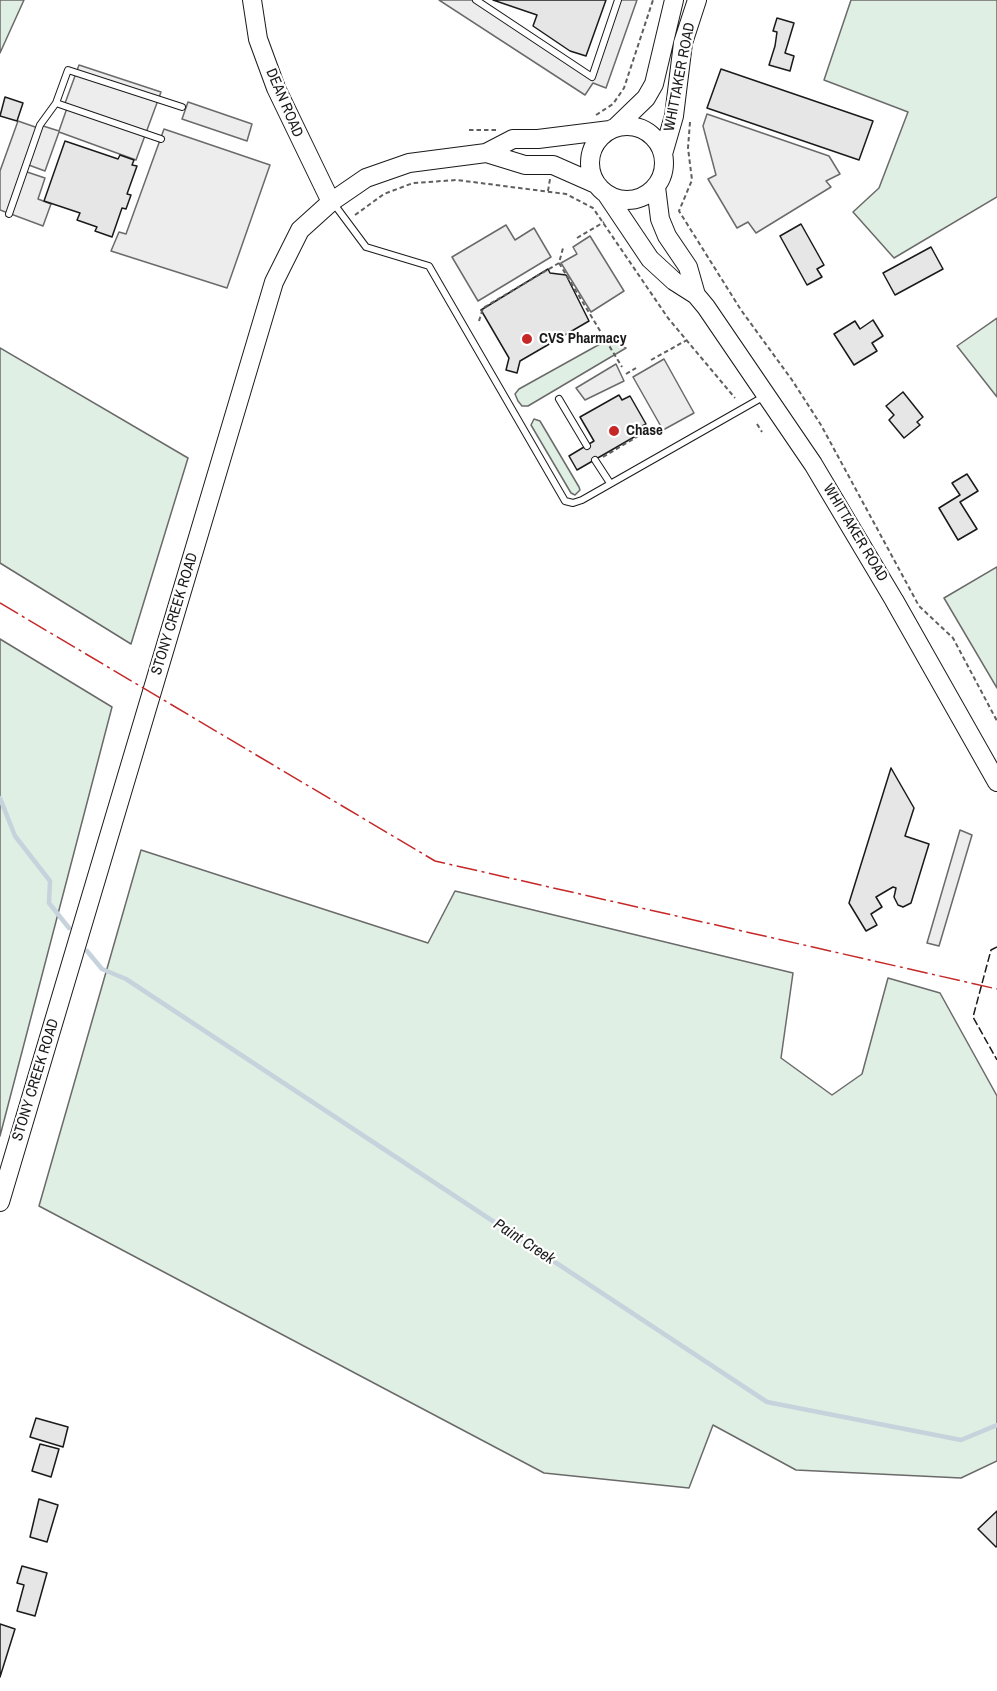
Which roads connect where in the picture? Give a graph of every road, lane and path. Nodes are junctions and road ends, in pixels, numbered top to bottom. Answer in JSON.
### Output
{"nodes":[{"id":1,"x":252,"y":0,"type":"edge"},
{"id":2,"x":476,"y":0,"type":"edge"},
{"id":3,"x":618,"y":0,"type":"edge"},
{"id":4,"x":653,"y":0,"type":"edge"},
{"id":5,"x":674,"y":0,"type":"edge"},
{"id":6,"x":697,"y":0,"type":"edge"},
{"id":7,"x":56,"y":103,"type":"junction"},
{"id":8,"x":182,"y":107,"type":"dead end"},
{"id":9,"x":586,"y":118,"type":"dead end"},
{"id":10,"x":613,"y":129,"type":"junction"},
{"id":11,"x":469,"y":130,"type":"dead end"},
{"id":12,"x":500,"y":130,"type":"dead end"},
{"id":13,"x":688,"y":138,"type":"dead end"},
{"id":14,"x":160,"y":139,"type":"dead end"},
{"id":15,"x":486,"y":153,"type":"junction"},
{"id":16,"x":663,"y":154,"type":"junction"},
{"id":17,"x":656,"y":187,"type":"junction"},
{"id":18,"x":601,"y":189,"type":"junction"},
{"id":19,"x":331,"y":201,"type":"junction"},
{"id":20,"x":9,"y":214,"type":"dead end"},
{"id":21,"x":357,"y":214,"type":"dead end"},
{"id":22,"x":604,"y":222,"type":"junction"},
{"id":23,"x":577,"y":238,"type":"dead end"},
{"id":24,"x":563,"y":248,"type":"dead end"},
{"id":25,"x":559,"y":263,"type":"junction"},
{"id":26,"x":696,"y":295,"type":"junction"},
{"id":27,"x":479,"y":321,"type":"dead end"},
{"id":28,"x":687,"y":339,"type":"junction"},
{"id":29,"x":651,"y":360,"type":"dead end"},
{"id":30,"x":622,"y":367,"type":"dead end"},
{"id":31,"x":636,"y":368,"type":"dead end"},
{"id":32,"x":626,"y":374,"type":"dead end"},
{"id":33,"x":767,"y":395,"type":"junction"},
{"id":34,"x":735,"y":398,"type":"dead end"},
{"id":35,"x":559,"y":399,"type":"dead end"},
{"id":36,"x":757,"y":424,"type":"dead end"},
{"id":37,"x":655,"y":426,"type":"dead end"},
{"id":38,"x":762,"y":432,"type":"dead end"},
{"id":39,"x":587,"y":446,"type":"dead end"},
{"id":40,"x":604,"y":457,"type":"dead end"},
{"id":41,"x":596,"y":460,"type":"dead end"},
{"id":42,"x":610,"y":483,"type":"junction"},
{"id":43,"x":997,"y":721,"type":"edge"},
{"id":44,"x":997,"y":782,"type":"edge"},
{"id":45,"x":0,"y":1202,"type":"edge"}],
"edges":[{"from":1,"to":19,"type":"main road","name":"DEAN ROAD"},
{"from":2,"to":3,"type":"lane"},
{"from":4,"to":9,"type":"path"},
{"from":5,"to":10,"type":"main road","name":"WHITTAKER ROAD"},
{"from":6,"to":16,"type":"main road","name":"WHITTAKER ROAD"},
{"from":7,"to":8,"type":"lane"},
{"from":7,"to":14,"type":"lane"},
{"from":7,"to":20,"type":"lane"},
{"from":10,"to":15,"type":"main road","name":"STONY CREEK ROAD"},
{"from":10,"to":16,"type":"main road"},
{"from":10,"to":18,"type":"main road"},
{"from":11,"to":12,"type":"path"},
{"from":13,"to":43,"type":"path"},
{"from":15,"to":18,"type":"main road","name":"STONY CREEK ROAD"},
{"from":15,"to":19,"type":"main road","name":"STONY CREEK ROAD"},
{"from":16,"to":17,"type":"main road"},
{"from":17,"to":18,"type":"main road"},
{"from":17,"to":26,"type":"main road","name":"WHITTAKER ROAD"},
{"from":18,"to":26,"type":"main road","name":"WHITTAKER ROAD"},
{"from":19,"to":42,"type":"lane"},
{"from":19,"to":45,"type":"main road","name":"STONY CREEK ROAD"},
{"from":21,"to":22,"type":"path"},
{"from":22,"to":23,"type":"path"},
{"from":22,"to":28,"type":"path"},
{"from":24,"to":25,"type":"path"},
{"from":25,"to":27,"type":"path"},
{"from":25,"to":30,"type":"path"},
{"from":26,"to":33,"type":"main road","name":"WHITTAKER ROAD"},
{"from":28,"to":29,"type":"path"},
{"from":28,"to":34,"type":"path"},
{"from":31,"to":32,"type":"path"},
{"from":33,"to":42,"type":"lane"},
{"from":33,"to":44,"type":"main road","name":"WHITTAKER ROAD"},
{"from":35,"to":39,"type":"lane"},
{"from":36,"to":38,"type":"path"},
{"from":37,"to":40,"type":"path"},
{"from":41,"to":42,"type":"lane"}]}
